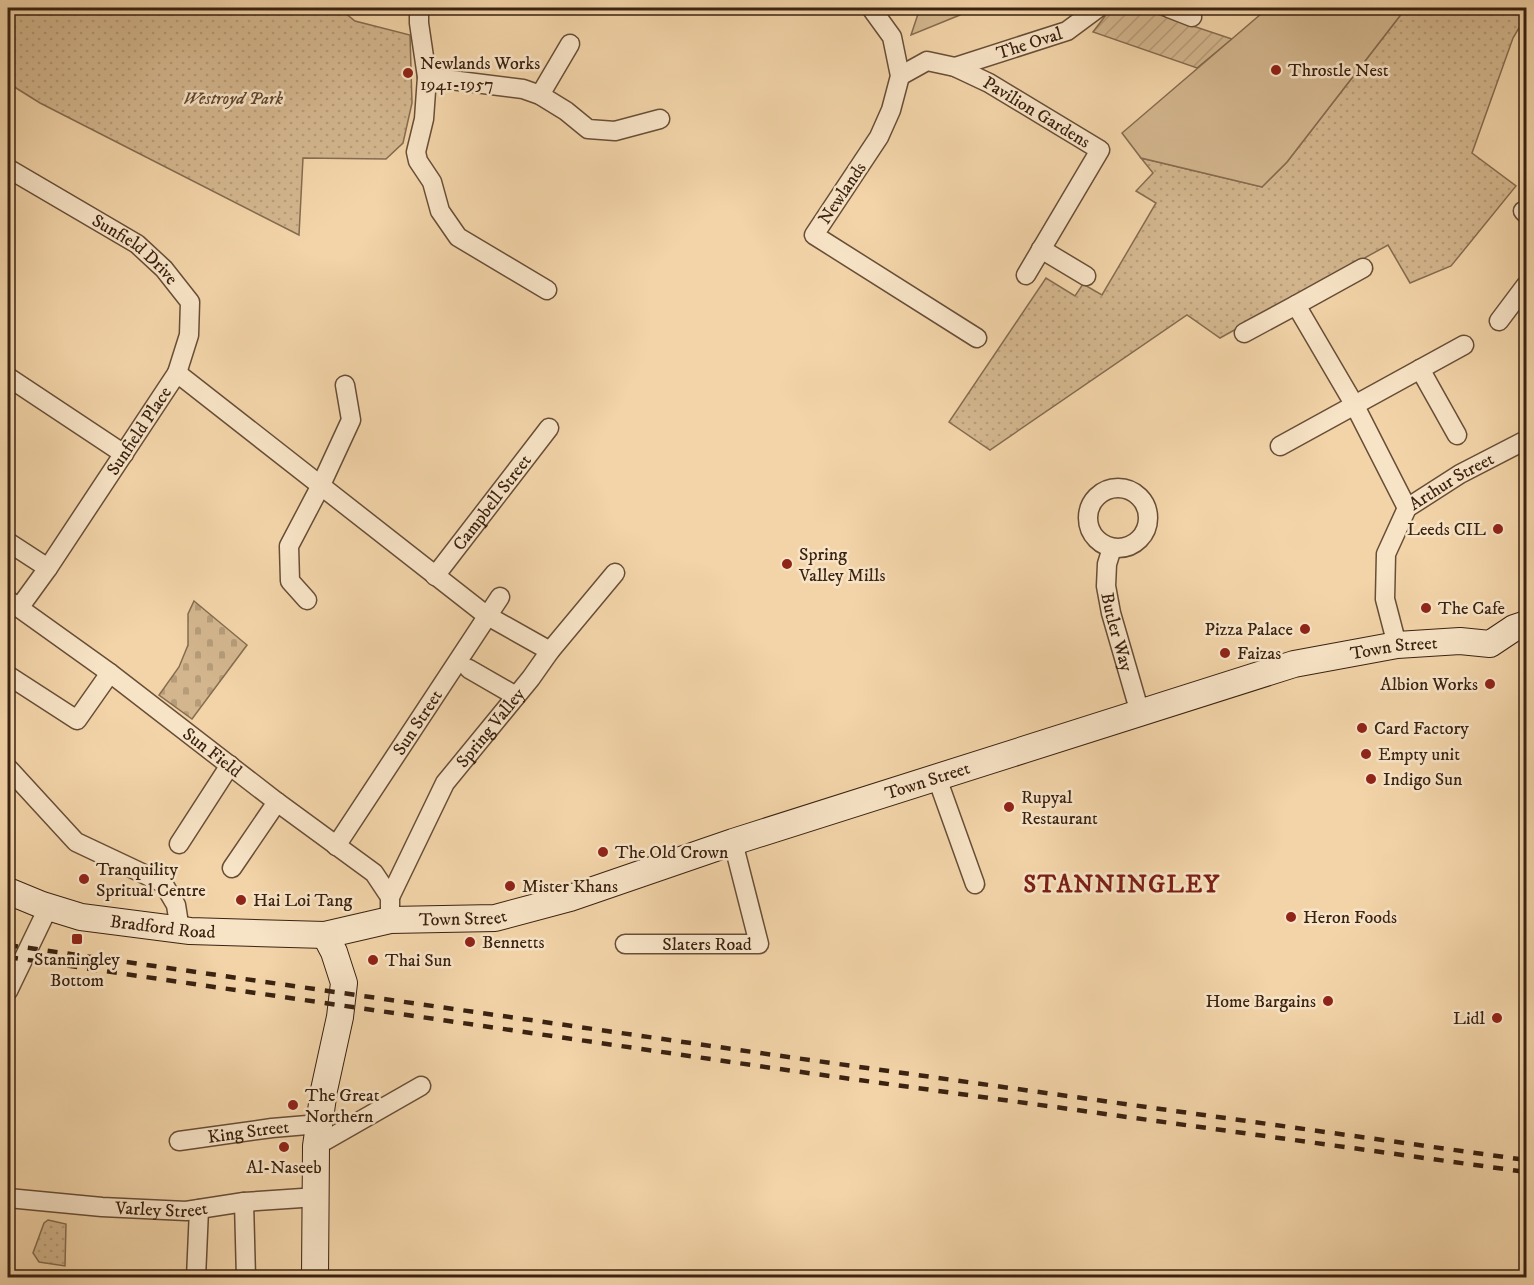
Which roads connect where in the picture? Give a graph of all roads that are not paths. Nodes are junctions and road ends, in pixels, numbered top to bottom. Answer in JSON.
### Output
{"nodes":[{"id":1,"x":419,"y":8,"type":"edge"},
{"id":2,"x":871,"y":8,"type":"edge"},
{"id":3,"x":1098,"y":8,"type":"edge"},
{"id":4,"x":1169,"y":8,"type":"edge"},
{"id":5,"x":1192,"y":17,"type":"dead end"},
{"id":6,"x":570,"y":44,"type":"dead end"},
{"id":7,"x":955,"y":67,"type":"junction"},
{"id":8,"x":900,"y":76,"type":"junction"},
{"id":9,"x":427,"y":77,"type":"junction"},
{"id":10,"x":540,"y":95,"type":"junction"},
{"id":11,"x":660,"y":119,"type":"dead end"},
{"id":12,"x":9,"y":169,"type":"dead end"},
{"id":13,"x":1041,"y":249,"type":"junction"},
{"id":14,"x":1363,"y":268,"type":"dead end"},
{"id":15,"x":1026,"y":275,"type":"dead end"},
{"id":16,"x":1086,"y":276,"type":"dead end"},
{"id":17,"x":1527,"y":285,"type":"edge"},
{"id":18,"x":547,"y":290,"type":"dead end"},
{"id":19,"x":1296,"y":305,"type":"junction"},
{"id":20,"x":1499,"y":321,"type":"dead end"},
{"id":21,"x":1244,"y":333,"type":"dead end"},
{"id":22,"x":977,"y":338,"type":"dead end"},
{"id":23,"x":1464,"y":345,"type":"dead end"},
{"id":24,"x":1420,"y":369,"type":"junction"},
{"id":25,"x":177,"y":373,"type":"junction"},
{"id":26,"x":8,"y":377,"type":"edge"},
{"id":27,"x":345,"y":385,"type":"dead end"},
{"id":28,"x":1354,"y":404,"type":"junction"},
{"id":29,"x":549,"y":428,"type":"dead end"},
{"id":30,"x":1457,"y":435,"type":"dead end"},
{"id":31,"x":1527,"y":440,"type":"edge"},
{"id":32,"x":1280,"y":446,"type":"dead end"},
{"id":33,"x":124,"y":454,"type":"junction"},
{"id":34,"x":320,"y":487,"type":"junction"},
{"id":35,"x":1407,"y":508,"type":"junction"},
{"id":36,"x":8,"y":542,"type":"edge"},
{"id":37,"x":1112,"y":548,"type":"dead end"},
{"id":38,"x":48,"y":568,"type":"junction"},
{"id":39,"x":615,"y":573,"type":"dead end"},
{"id":40,"x":435,"y":576,"type":"junction"},
{"id":41,"x":500,"y":597,"type":"dead end"},
{"id":42,"x":307,"y":600,"type":"dead end"},
{"id":43,"x":13,"y":604,"type":"edge"},
{"id":44,"x":486,"y":615,"type":"junction"},
{"id":45,"x":1527,"y":624,"type":"edge"},
{"id":46,"x":1397,"y":645,"type":"junction"},
{"id":47,"x":550,"y":651,"type":"junction"},
{"id":48,"x":469,"y":669,"type":"dead end"},
{"id":49,"x":110,"y":673,"type":"junction"},
{"id":50,"x":9,"y":676,"type":"dead end"},
{"id":51,"x":516,"y":696,"type":"junction"},
{"id":52,"x":1140,"y":713,"type":"junction"},
{"id":53,"x":230,"y":765,"type":"junction"},
{"id":54,"x":8,"y":768,"type":"edge"},
{"id":55,"x":937,"y":778,"type":"junction"},
{"id":56,"x":277,"y":802,"type":"junction"},
{"id":57,"x":733,"y":843,"type":"junction"},
{"id":58,"x":178,"y":844,"type":"dead end"},
{"id":59,"x":336,"y":846,"type":"junction"},
{"id":60,"x":232,"y":868,"type":"dead end"},
{"id":61,"x":975,"y":884,"type":"dead end"},
{"id":62,"x":8,"y":891,"type":"edge"},
{"id":63,"x":48,"y":908,"type":"junction"},
{"id":64,"x":390,"y":908,"type":"junction"},
{"id":65,"x":180,"y":930,"type":"junction"},
{"id":66,"x":325,"y":935,"type":"junction"},
{"id":67,"x":625,"y":944,"type":"dead end"},
{"id":68,"x":8,"y":991,"type":"edge"},
{"id":69,"x":421,"y":1086,"type":"dead end"},
{"id":70,"x":317,"y":1135,"type":"junction"},
{"id":71,"x":179,"y":1141,"type":"dead end"},
{"id":72,"x":317,"y":1197,"type":"junction"},
{"id":73,"x":8,"y":1198,"type":"edge"},
{"id":74,"x":244,"y":1202,"type":"junction"},
{"id":75,"x":199,"y":1209,"type":"junction"},
{"id":76,"x":196,"y":1278,"type":"edge"},
{"id":77,"x":246,"y":1278,"type":"edge"},
{"id":78,"x":315,"y":1278,"type":"edge"}],
"edges":[{"from":1,"to":9,"type":"street"},
{"from":2,"to":8,"type":"street","name":"Newlands"},
{"from":3,"to":7,"type":"street","name":"The Oval"},
{"from":4,"to":5,"type":"street"},
{"from":6,"to":10,"type":"street"},
{"from":7,"to":8,"type":"street","name":"Pavilion Gardens"},
{"from":7,"to":13,"type":"street","name":"Pavilion Gardens"},
{"from":8,"to":22,"type":"street","name":"Newlands"},
{"from":9,"to":10,"type":"street"},
{"from":9,"to":18,"type":"street"},
{"from":10,"to":11,"type":"street"},
{"from":12,"to":25,"type":"street","name":"Sunfield Drive"},
{"from":13,"to":15,"type":"street","name":"Pavilion Gardens"},
{"from":13,"to":16,"type":"street"},
{"from":14,"to":19,"type":"street"},
{"from":17,"to":20,"type":"street"},
{"from":19,"to":21,"type":"street"},
{"from":19,"to":28,"type":"street"},
{"from":23,"to":24,"type":"street"},
{"from":24,"to":28,"type":"street"},
{"from":24,"to":30,"type":"street"},
{"from":25,"to":33,"type":"street","name":"Sunfield Place"},
{"from":25,"to":34,"type":"street","name":"Sunfield Place"},
{"from":26,"to":33,"type":"street"},
{"from":27,"to":34,"type":"street"},
{"from":28,"to":32,"type":"street"},
{"from":28,"to":35,"type":"street"},
{"from":29,"to":40,"type":"street","name":"Campbell Street"},
{"from":31,"to":35,"type":"street","name":"Arthur Street"},
{"from":33,"to":38,"type":"street","name":"Sunfield Place"},
{"from":34,"to":40,"type":"street","name":"Sunfield Place"},
{"from":34,"to":42,"type":"street"},
{"from":35,"to":46,"type":"street","name":"Arthur Street"},
{"from":36,"to":38,"type":"street"},
{"from":37,"to":52,"type":"street","name":"Butler Way"},
{"from":38,"to":43,"type":"street","name":"Sunfield Place"},
{"from":39,"to":47,"type":"street","name":"Spring Valley"},
{"from":40,"to":44,"type":"street","name":"Sunfield Place"},
{"from":41,"to":44,"type":"street","name":"Sun Street"},
{"from":43,"to":49,"type":"street","name":"Sun Field"},
{"from":44,"to":47,"type":"street","name":"Sunfield Place"},
{"from":44,"to":59,"type":"street","name":"Sun Street"},
{"from":45,"to":46,"type":"main road","name":"Town Street"},
{"from":46,"to":52,"type":"main road","name":"Town Street"},
{"from":47,"to":51,"type":"street","name":"Spring Valley"},
{"from":48,"to":51,"type":"street"},
{"from":49,"to":50,"type":"street"},
{"from":49,"to":53,"type":"street","name":"Sun Field"},
{"from":51,"to":64,"type":"street","name":"Spring Valley"},
{"from":52,"to":55,"type":"main road","name":"Town Street"},
{"from":53,"to":56,"type":"street","name":"Sun Field"},
{"from":53,"to":58,"type":"street"},
{"from":54,"to":65,"type":"street"},
{"from":55,"to":57,"type":"main road","name":"Town Street"},
{"from":55,"to":61,"type":"street"},
{"from":56,"to":59,"type":"street","name":"Sun Field"},
{"from":56,"to":60,"type":"street"},
{"from":57,"to":64,"type":"main road","name":"Town Street"},
{"from":57,"to":67,"type":"street","name":"Slaters Road"},
{"from":59,"to":64,"type":"street","name":"Sun Field"},
{"from":62,"to":63,"type":"main road","name":"Bradford Road"},
{"from":63,"to":65,"type":"main road","name":"Bradford Road"},
{"from":63,"to":68,"type":"street"},
{"from":64,"to":66,"type":"main road","name":"Town Street"},
{"from":65,"to":66,"type":"main road","name":"Bradford Road"},
{"from":66,"to":70,"type":"main road"},
{"from":69,"to":70,"type":"street"},
{"from":70,"to":71,"type":"street","name":"King Street"},
{"from":70,"to":72,"type":"main road"},
{"from":72,"to":74,"type":"street","name":"Varley Street"},
{"from":72,"to":78,"type":"main road"},
{"from":73,"to":75,"type":"street","name":"Varley Street"},
{"from":74,"to":75,"type":"street","name":"Varley Street"},
{"from":74,"to":77,"type":"street"},
{"from":75,"to":76,"type":"street"}]}
